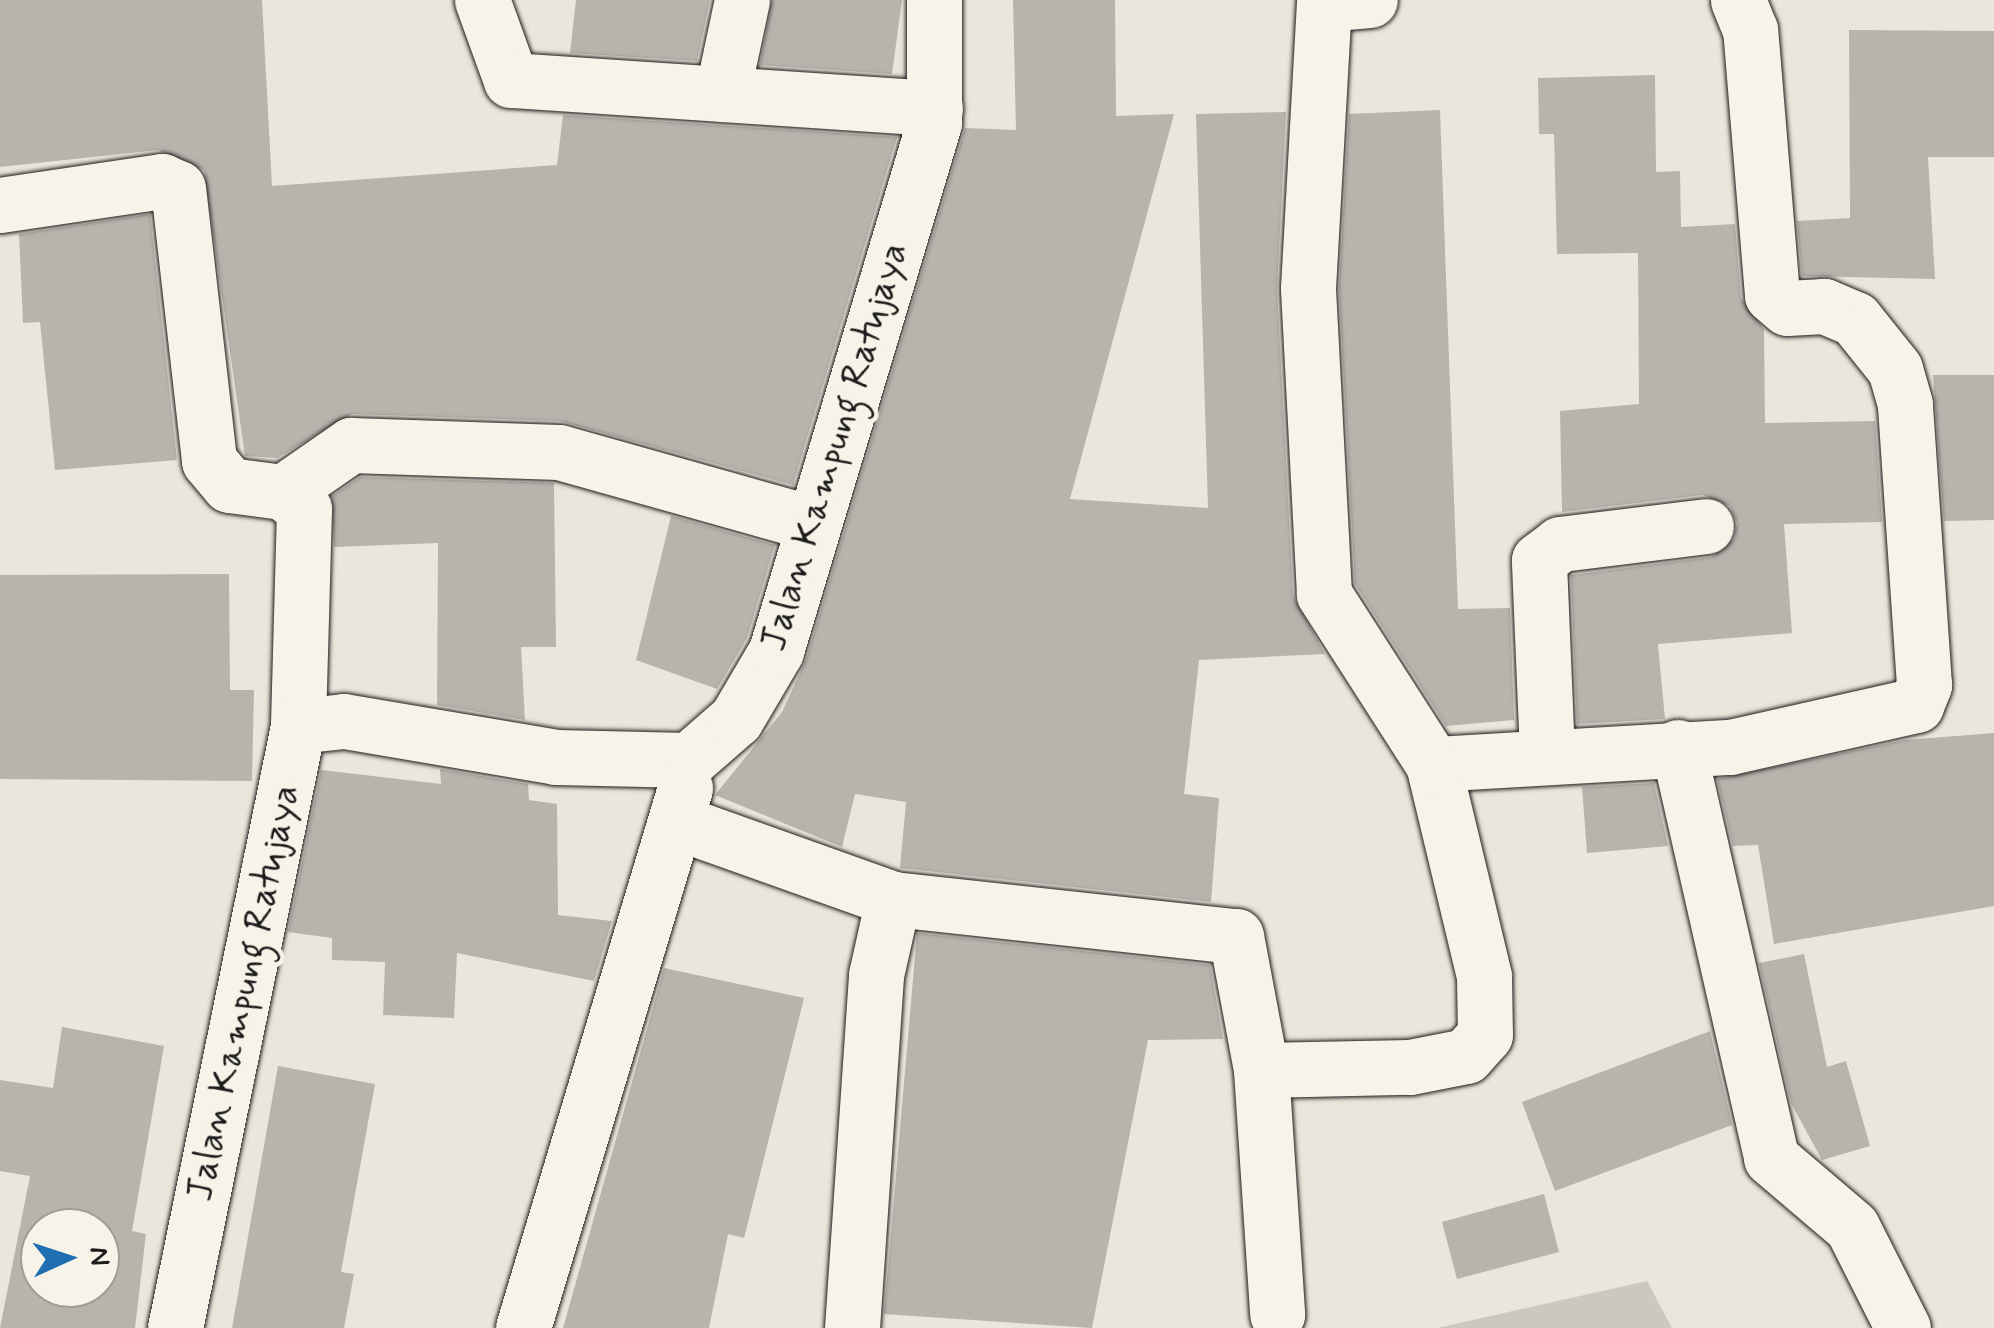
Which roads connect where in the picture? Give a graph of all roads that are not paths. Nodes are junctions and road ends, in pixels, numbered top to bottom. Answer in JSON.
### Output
{"nodes":[{"id":1,"x":482,"y":0,"type":"edge"},
{"id":2,"x":742,"y":0,"type":"edge"},
{"id":3,"x":934,"y":0,"type":"edge"},
{"id":4,"x":1738,"y":0,"type":"edge"},
{"id":5,"x":1339,"y":1,"type":"edge"},
{"id":6,"x":722,"y":94,"type":"junction"},
{"id":7,"x":935,"y":108,"type":"junction"},
{"id":8,"x":0,"y":205,"type":"edge"},
{"id":9,"x":283,"y":492,"type":"junction"},
{"id":10,"x":811,"y":524,"type":"junction"},
{"id":11,"x":1706,"y":526,"type":"dead end"},
{"id":12,"x":298,"y":726,"type":"junction"},
{"id":13,"x":1678,"y":747,"type":"junction"},
{"id":14,"x":1547,"y":754,"type":"junction"},
{"id":15,"x":689,"y":760,"type":"junction"},
{"id":16,"x":1433,"y":764,"type":"junction"},
{"id":17,"x":680,"y":823,"type":"junction"},
{"id":18,"x":893,"y":900,"type":"junction"},
{"id":19,"x":1261,"y":1070,"type":"junction"},
{"id":20,"x":1277,"y":1314,"type":"dead end"},
{"id":21,"x":175,"y":1328,"type":"edge"},
{"id":22,"x":522,"y":1328,"type":"edge"},
{"id":23,"x":852,"y":1328,"type":"edge"},
{"id":24,"x":1903,"y":1328,"type":"edge"}],
"edges":[{"from":1,"to":6,"type":"street"},
{"from":2,"to":6,"type":"street"},
{"from":3,"to":7,"type":"street","name":"Jalan Kampung Ratujaya"},
{"from":4,"to":13,"type":"street"},
{"from":5,"to":16,"type":"street"},
{"from":6,"to":7,"type":"street"},
{"from":7,"to":10,"type":"street","name":"Jalan Kampung Ratujaya"},
{"from":8,"to":9,"type":"street"},
{"from":9,"to":10,"type":"street"},
{"from":9,"to":12,"type":"street","name":"Jalan Kampung Ratujaya"},
{"from":10,"to":15,"type":"street","name":"Jalan Kampung Ratujaya"},
{"from":11,"to":14,"type":"street"},
{"from":12,"to":15,"type":"street"},
{"from":12,"to":21,"type":"street","name":"Jalan Kampung Ratujaya"},
{"from":13,"to":14,"type":"street"},
{"from":13,"to":24,"type":"street"},
{"from":14,"to":16,"type":"street"},
{"from":15,"to":17,"type":"street"},
{"from":16,"to":19,"type":"street"},
{"from":17,"to":18,"type":"street"},
{"from":17,"to":22,"type":"street"},
{"from":18,"to":19,"type":"street"},
{"from":18,"to":23,"type":"street"},
{"from":19,"to":20,"type":"street"}]}
